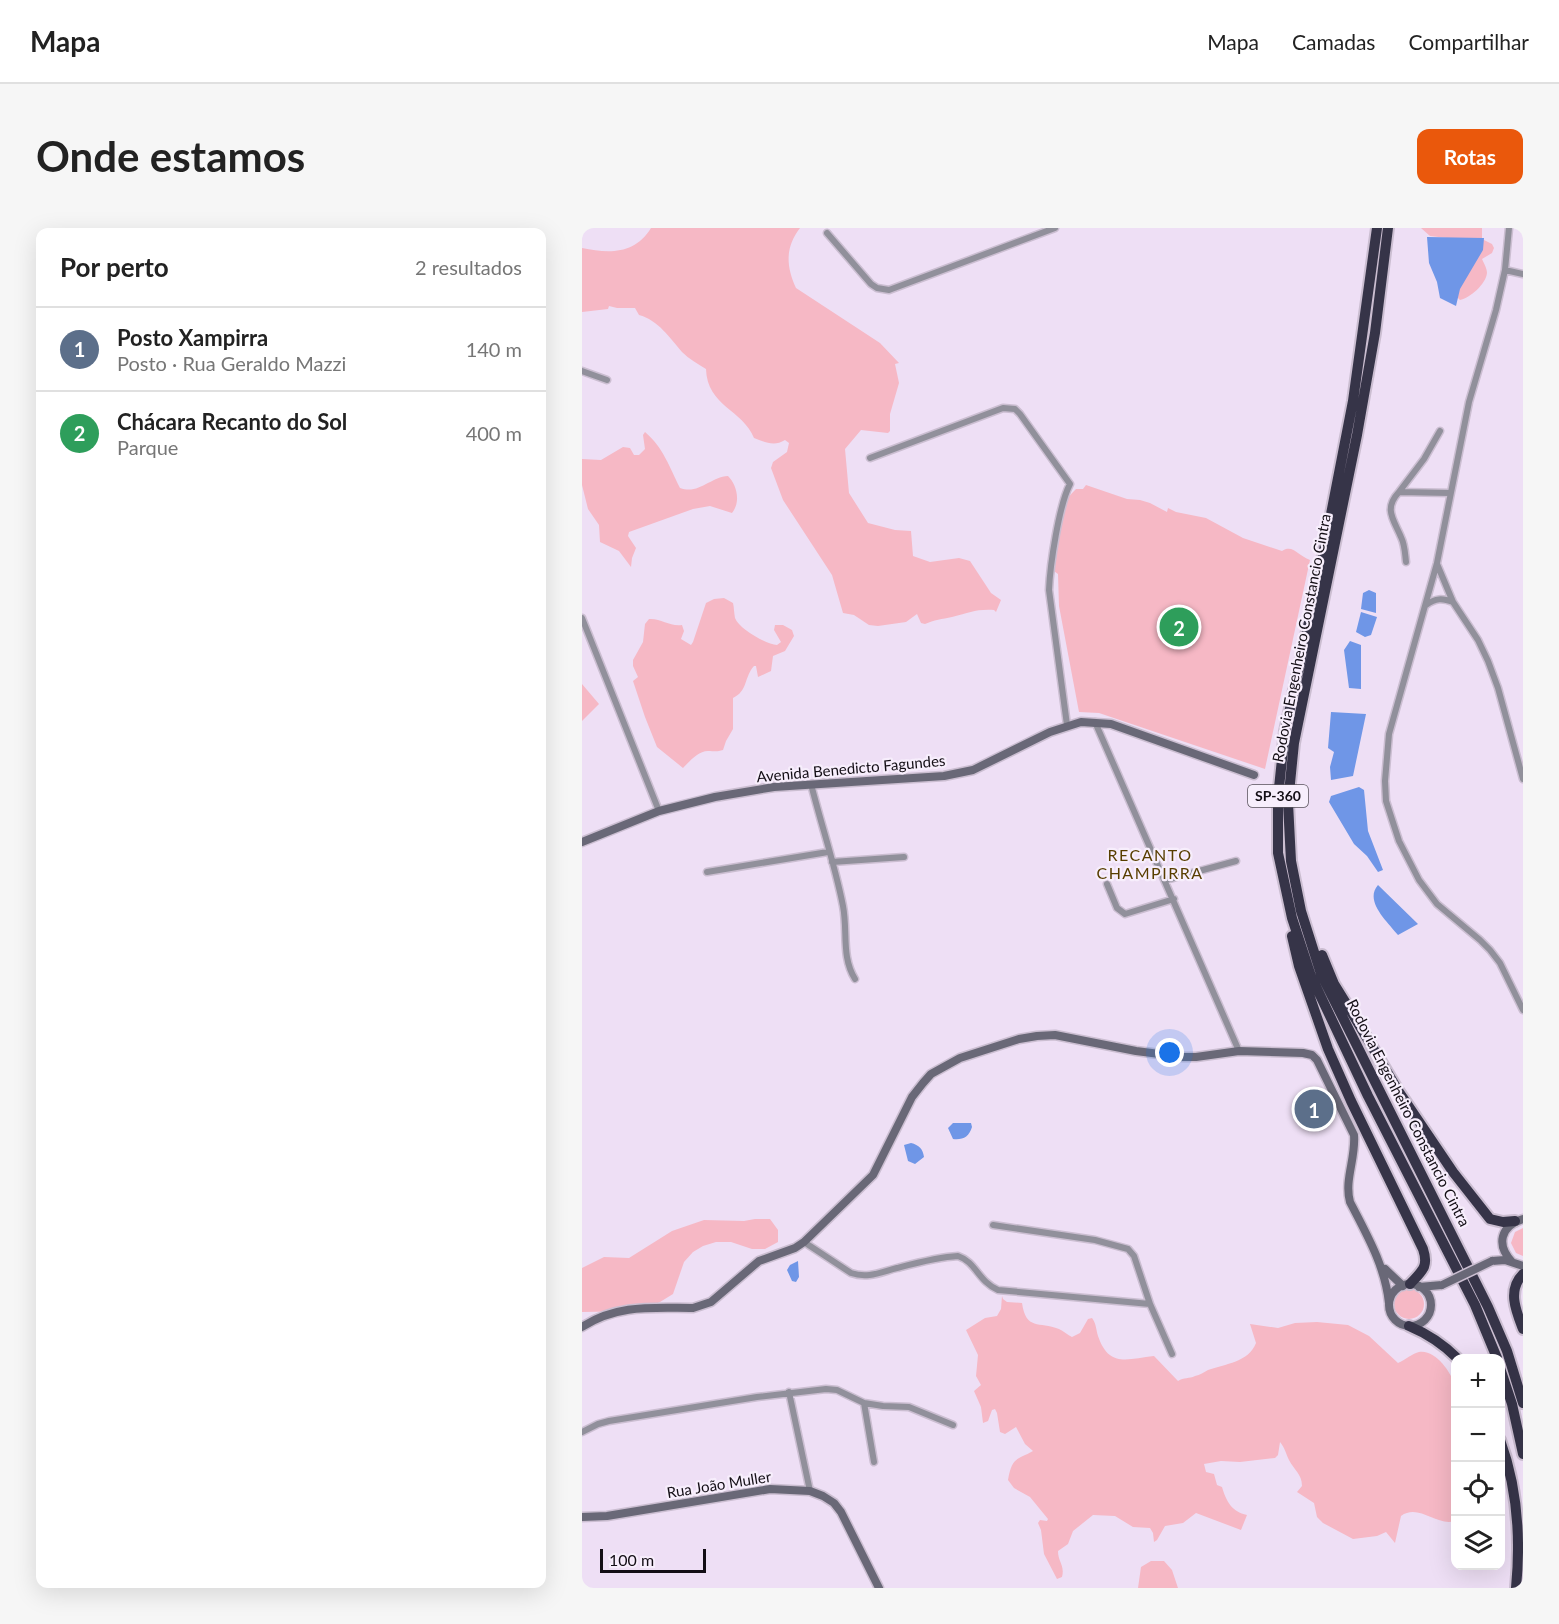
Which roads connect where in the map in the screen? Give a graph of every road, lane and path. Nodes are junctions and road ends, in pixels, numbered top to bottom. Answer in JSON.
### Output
{"nodes":[{"id":1,"x":1055,"y":228,"type":"edge"},
{"id":2,"x":1377,"y":228,"type":"edge"},
{"id":3,"x":1388,"y":228,"type":"edge"},
{"id":4,"x":1509,"y":228,"type":"edge"},
{"id":5,"x":828,"y":232,"type":"dead end"},
{"id":6,"x":1505,"y":270,"type":"junction"},
{"id":7,"x":1523,"y":274,"type":"edge"},
{"id":8,"x":582,"y":371,"type":"edge"},
{"id":9,"x":607,"y":380,"type":"dead end"},
{"id":10,"x":1440,"y":431,"type":"dead end"},
{"id":11,"x":870,"y":458,"type":"dead end"},
{"id":12,"x":1399,"y":492,"type":"junction"},
{"id":13,"x":1450,"y":493,"type":"junction"},
{"id":14,"x":1406,"y":562,"type":"dead end"},
{"id":15,"x":1437,"y":563,"type":"junction"},
{"id":16,"x":1453,"y":602,"type":"junction"},
{"id":17,"x":1426,"y":605,"type":"junction"},
{"id":18,"x":582,"y":618,"type":"edge"},
{"id":19,"x":1095,"y":721,"type":"junction"},
{"id":20,"x":1067,"y":725,"type":"junction"},
{"id":21,"x":1254,"y":775,"type":"dead end"},
{"id":22,"x":1523,"y":779,"type":"edge"},
{"id":23,"x":810,"y":784,"type":"junction"},
{"id":24,"x":659,"y":811,"type":"junction"},
{"id":25,"x":582,"y":842,"type":"edge"},
{"id":26,"x":828,"y":852,"type":"junction"},
{"id":27,"x":904,"y":857,"type":"dead end"},
{"id":28,"x":1236,"y":861,"type":"dead end"},
{"id":29,"x":832,"y":862,"type":"junction"},
{"id":30,"x":707,"y":872,"type":"dead end"},
{"id":31,"x":1166,"y":880,"type":"junction"},
{"id":32,"x":1107,"y":884,"type":"dead end"},
{"id":33,"x":1174,"y":899,"type":"junction"},
{"id":34,"x":1296,"y":914,"type":"junction"},
{"id":35,"x":855,"y":979,"type":"dead end"},
{"id":36,"x":1523,"y":1010,"type":"edge"},
{"id":37,"x":1239,"y":1050,"type":"junction"},
{"id":38,"x":1519,"y":1220,"type":"edge"},
{"id":39,"x":993,"y":1225,"type":"dead end"},
{"id":40,"x":804,"y":1242,"type":"junction"},
{"id":41,"x":1502,"y":1246,"type":"junction"},
{"id":42,"x":1492,"y":1261,"type":"junction"},
{"id":43,"x":1512,"y":1262,"type":"junction"},
{"id":44,"x":1523,"y":1266,"type":"edge"},
{"id":45,"x":1383,"y":1267,"type":"junction"},
{"id":46,"x":1523,"y":1274,"type":"edge"},
{"id":47,"x":1411,"y":1286,"type":"junction"},
{"id":48,"x":1440,"y":1286,"type":"junction"},
{"id":49,"x":1389,"y":1303,"type":"junction"},
{"id":50,"x":1150,"y":1304,"type":"junction"},
{"id":51,"x":1431,"y":1305,"type":"junction"},
{"id":52,"x":1408,"y":1326,"type":"junction"},
{"id":53,"x":582,"y":1327,"type":"edge"},
{"id":54,"x":1523,"y":1329,"type":"edge"},
{"id":55,"x":1172,"y":1354,"type":"dead end"},
{"id":56,"x":1452,"y":1354,"type":"edge"},
{"id":57,"x":1495,"y":1354,"type":"edge"},
{"id":58,"x":1505,"y":1383,"type":"edge"},
{"id":59,"x":789,"y":1392,"type":"junction"},
{"id":60,"x":864,"y":1402,"type":"junction"},
{"id":61,"x":1523,"y":1402,"type":"edge"},
{"id":62,"x":953,"y":1425,"type":"dead end"},
{"id":63,"x":582,"y":1432,"type":"edge"},
{"id":64,"x":1523,"y":1454,"type":"edge"},
{"id":65,"x":1505,"y":1455,"type":"edge"},
{"id":66,"x":874,"y":1462,"type":"dead end"},
{"id":67,"x":810,"y":1491,"type":"junction"},
{"id":68,"x":582,"y":1517,"type":"edge"},
{"id":69,"x":879,"y":1588,"type":"edge"},
{"id":70,"x":1516,"y":1588,"type":"edge"}],
"edges":[{"from":1,"to":5,"type":"street"},
{"from":2,"to":34,"type":"highway","name":"Rodovia Engenheiro Constancio Cintra","number":"SP-360"},
{"from":3,"to":34,"type":"highway","name":"Rodovia Engenheiro Constancio Cintra","number":"SP-360"},
{"from":4,"to":6,"type":"street"},
{"from":6,"to":7,"type":"street"},
{"from":6,"to":13,"type":"street"},
{"from":8,"to":9,"type":"street"},
{"from":10,"to":12,"type":"street"},
{"from":11,"to":20,"type":"street"},
{"from":12,"to":13,"type":"street"},
{"from":12,"to":14,"type":"street"},
{"from":13,"to":15,"type":"street"},
{"from":15,"to":16,"type":"street"},
{"from":15,"to":17,"type":"street"},
{"from":16,"to":17,"type":"street"},
{"from":16,"to":22,"type":"street"},
{"from":17,"to":36,"type":"street"},
{"from":18,"to":24,"type":"street"},
{"from":19,"to":20,"type":"street","name":"Avenida Benedicto Fagundes"},
{"from":19,"to":21,"type":"street","name":"Avenida Benedicto Fagundes"},
{"from":19,"to":31,"type":"street"},
{"from":20,"to":23,"type":"street","name":"Avenida Benedicto Fagundes"},
{"from":23,"to":24,"type":"street","name":"Avenida Benedicto Fagundes"},
{"from":23,"to":26,"type":"street"},
{"from":24,"to":25,"type":"street","name":"Avenida Benedicto Fagundes"},
{"from":26,"to":29,"type":"street"},
{"from":26,"to":30,"type":"street"},
{"from":27,"to":29,"type":"street"},
{"from":28,"to":31,"type":"street"},
{"from":29,"to":35,"type":"street"},
{"from":31,"to":33,"type":"street"},
{"from":32,"to":33,"type":"street"},
{"from":33,"to":37,"type":"street"},
{"from":34,"to":38,"type":"highway"},
{"from":34,"to":47,"type":"highway"},
{"from":34,"to":57,"type":"highway","name":"Rodovia Engenheiro Constancio Cintra","number":"SP-360"},
{"from":34,"to":61,"type":"highway","name":"Rodovia Engenheiro Constancio Cintra","number":"SP-360"},
{"from":37,"to":40,"type":"street"},
{"from":37,"to":45,"type":"street"},
{"from":38,"to":41,"type":"street"},
{"from":39,"to":50,"type":"street"},
{"from":40,"to":50,"type":"street"},
{"from":40,"to":53,"type":"street"},
{"from":41,"to":42,"type":"street"},
{"from":41,"to":43,"type":"street"},
{"from":42,"to":43,"type":"street"},
{"from":42,"to":48,"type":"street","bridge":true},
{"from":43,"to":44,"type":"street"},
{"from":45,"to":47,"type":"street"},
{"from":45,"to":49,"type":"street"},
{"from":46,"to":54,"type":"highway"},
{"from":47,"to":48,"type":"street"},
{"from":47,"to":49,"type":"street"},
{"from":47,"to":51,"type":"street"},
{"from":48,"to":51,"type":"street"},
{"from":49,"to":52,"type":"street"},
{"from":50,"to":55,"type":"street"},
{"from":51,"to":52,"type":"street"},
{"from":52,"to":56,"type":"highway"},
{"from":58,"to":64,"type":"highway"},
{"from":59,"to":60,"type":"street"},
{"from":59,"to":63,"type":"street"},
{"from":59,"to":67,"type":"street"},
{"from":60,"to":62,"type":"street"},
{"from":60,"to":66,"type":"street"},
{"from":65,"to":70,"type":"highway"},
{"from":67,"to":68,"type":"street","name":"Rua João Muller"},
{"from":67,"to":69,"type":"street","name":"Rua João Muller"}]}
